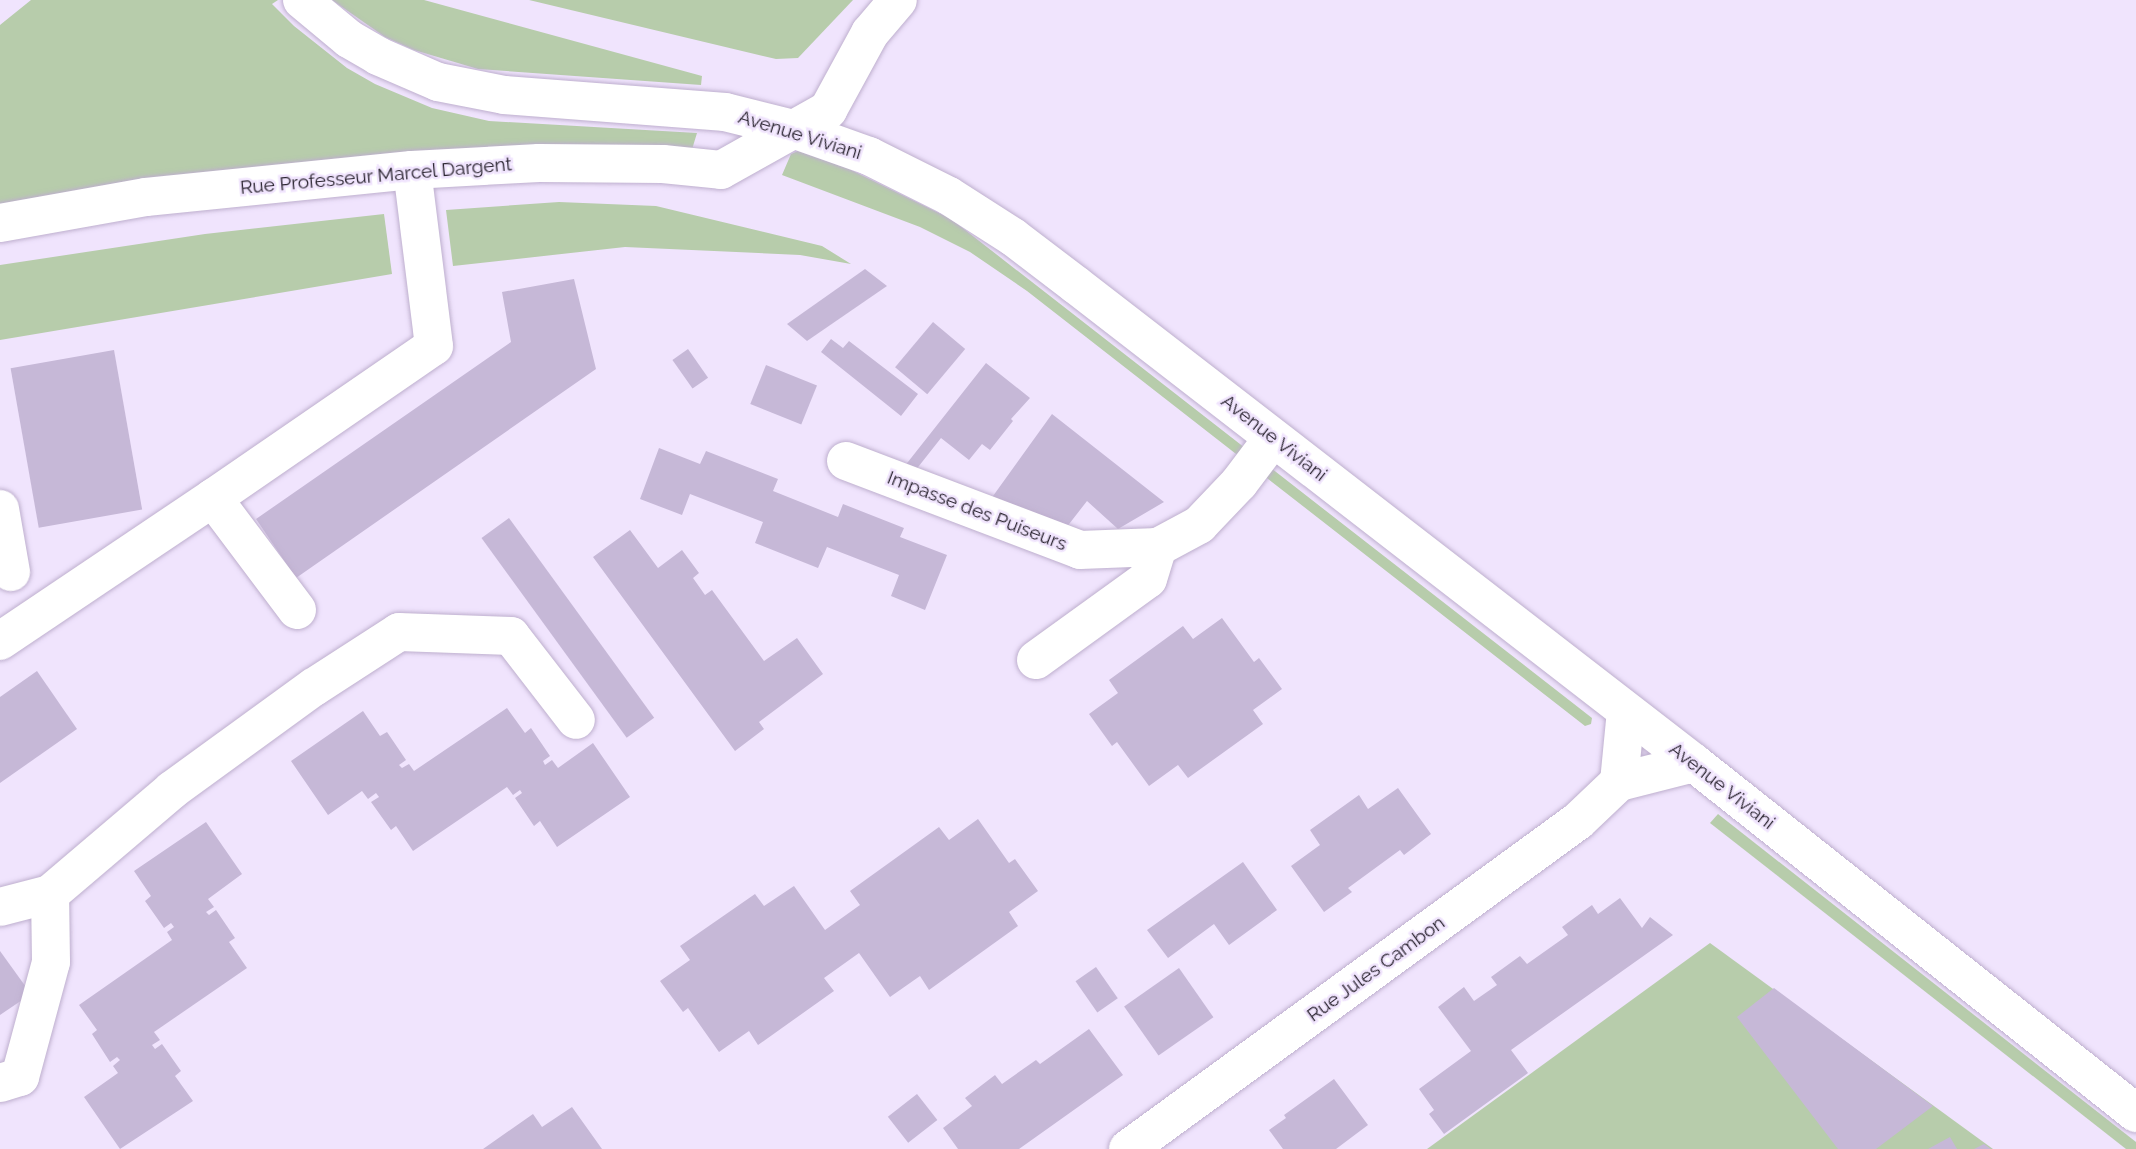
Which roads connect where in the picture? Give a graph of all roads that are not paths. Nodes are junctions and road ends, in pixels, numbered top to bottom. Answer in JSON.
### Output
{"nodes":[{"id":1,"x":303,"y":0,"type":"edge"},
{"id":2,"x":898,"y":0,"type":"edge"},
{"id":3,"x":793,"y":129,"type":"junction"},
{"id":4,"x":412,"y":170,"type":"junction"},
{"id":5,"x":0,"y":223,"type":"edge"},
{"id":6,"x":1273,"y":438,"type":"junction"},
{"id":7,"x":846,"y":461,"type":"dead end"},
{"id":8,"x":213,"y":498,"type":"junction"},
{"id":9,"x":0,"y":509,"type":"edge"},
{"id":10,"x":1158,"y":547,"type":"junction"},
{"id":11,"x":6,"y":574,"type":"edge"},
{"id":12,"x":297,"y":610,"type":"dead end"},
{"id":13,"x":38,"y":615,"type":"junction"},
{"id":14,"x":0,"y":641,"type":"edge"},
{"id":15,"x":1036,"y":660,"type":"dead end"},
{"id":16,"x":1626,"y":711,"type":"junction"},
{"id":17,"x":576,"y":720,"type":"dead end"},
{"id":18,"x":1695,"y":763,"type":"junction"},
{"id":19,"x":1619,"y":782,"type":"junction"},
{"id":20,"x":50,"y":894,"type":"junction"},
{"id":21,"x":0,"y":907,"type":"edge"},
{"id":22,"x":0,"y":1083,"type":"edge"},
{"id":23,"x":2136,"y":1113,"type":"edge"},
{"id":24,"x":1128,"y":1149,"type":"edge"}],
"edges":[{"from":1,"to":3,"type":"street","name":"Avenue Viviani"},
{"from":2,"to":3,"type":"street","name":"Rue Professeur Marcel Dargent"},
{"from":3,"to":4,"type":"street","name":"Rue Professeur Marcel Dargent"},
{"from":3,"to":6,"type":"street","name":"Avenue Viviani"},
{"from":4,"to":5,"type":"street","name":"Rue Professeur Marcel Dargent"},
{"from":4,"to":8,"type":"street"},
{"from":6,"to":10,"type":"street","name":"Impasse des Puiseurs"},
{"from":6,"to":16,"type":"street","name":"Avenue Viviani"},
{"from":7,"to":10,"type":"street","name":"Impasse des Puiseurs"},
{"from":8,"to":12,"type":"street"},
{"from":8,"to":13,"type":"street"},
{"from":9,"to":11,"type":"street"},
{"from":10,"to":15,"type":"street"},
{"from":11,"to":13,"type":"street"},
{"from":13,"to":14,"type":"street"},
{"from":16,"to":18,"type":"street","name":"Avenue Viviani"},
{"from":16,"to":19,"type":"street"},
{"from":17,"to":20,"type":"street"},
{"from":18,"to":19,"type":"street","name":"Rue Jules Cambon"},
{"from":18,"to":23,"type":"street","name":"Avenue Viviani"},
{"from":19,"to":24,"type":"street","name":"Rue Jules Cambon"},
{"from":20,"to":21,"type":"street"},
{"from":20,"to":22,"type":"street"}]}
